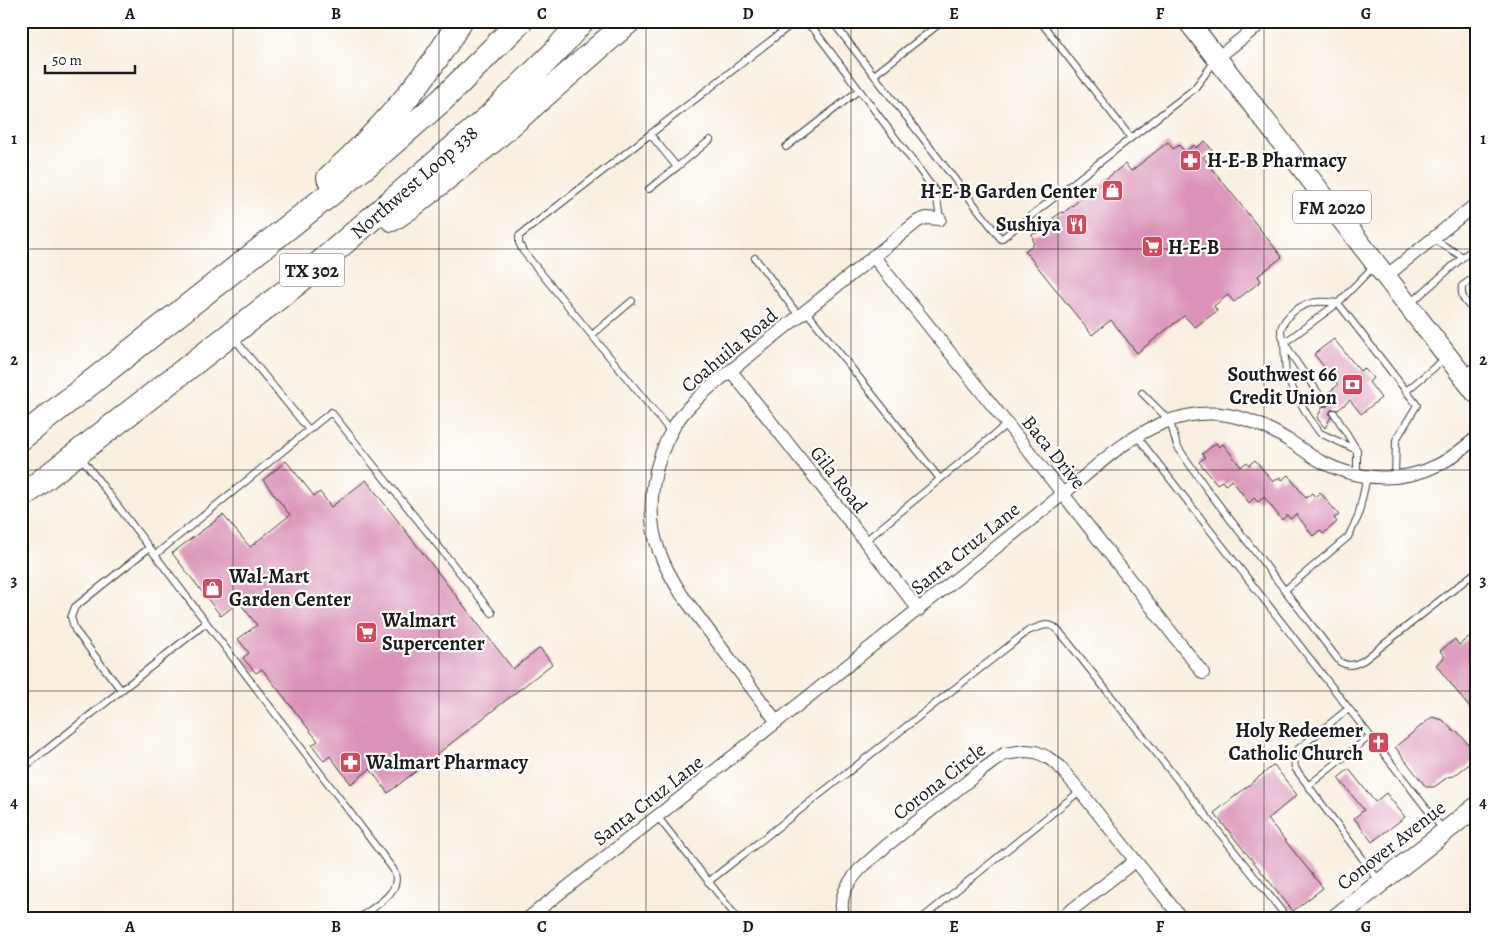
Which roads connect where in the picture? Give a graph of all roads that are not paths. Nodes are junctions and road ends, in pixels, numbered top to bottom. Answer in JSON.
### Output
{"nodes":[{"id":1,"x":460,"y":21,"type":"edge"},
{"id":2,"x":521,"y":21,"type":"edge"},
{"id":3,"x":582,"y":21,"type":"edge"},
{"id":4,"x":629,"y":21,"type":"edge"},
{"id":5,"x":641,"y":21,"type":"edge"},
{"id":6,"x":832,"y":21,"type":"edge"},
{"id":7,"x":943,"y":21,"type":"edge"},
{"id":8,"x":1040,"y":21,"type":"edge"},
{"id":9,"x":1188,"y":21,"type":"edge"},
{"id":10,"x":1264,"y":21,"type":"edge"},
{"id":11,"x":1217,"y":58,"type":"junction"},
{"id":12,"x":874,"y":75,"type":"junction"},
{"id":13,"x":860,"y":90,"type":"junction"},
{"id":14,"x":532,"y":106,"type":"junction"},
{"id":15,"x":650,"y":134,"type":"junction"},
{"id":16,"x":1131,"y":138,"type":"junction"},
{"id":17,"x":710,"y":140,"type":"dead end"},
{"id":18,"x":786,"y":147,"type":"dead end"},
{"id":19,"x":677,"y":167,"type":"junction"},
{"id":20,"x":649,"y":189,"type":"dead end"},
{"id":21,"x":1476,"y":204,"type":"edge"},
{"id":22,"x":940,"y":219,"type":"joint"},
{"id":23,"x":1432,"y":238,"type":"junction"},
{"id":24,"x":1476,"y":247,"type":"edge"},
{"id":25,"x":873,"y":256,"type":"junction"},
{"id":26,"x":1463,"y":257,"type":"junction"},
{"id":27,"x":755,"y":258,"type":"dead end"},
{"id":28,"x":1381,"y":271,"type":"junction"},
{"id":29,"x":1476,"y":276,"type":"edge"},
{"id":30,"x":297,"y":282,"type":"junction"},
{"id":31,"x":632,"y":301,"type":"dead end"},
{"id":32,"x":1338,"y":303,"type":"junction"},
{"id":33,"x":1408,"y":306,"type":"junction"},
{"id":34,"x":1476,"y":312,"type":"edge"},
{"id":35,"x":802,"y":313,"type":"junction"},
{"id":36,"x":231,"y":334,"type":"junction"},
{"id":37,"x":592,"y":335,"type":"junction"},
{"id":38,"x":1284,"y":343,"type":"junction"},
{"id":39,"x":136,"y":348,"type":"junction"},
{"id":40,"x":1448,"y":357,"type":"junction"},
{"id":41,"x":1469,"y":370,"type":"edge"},
{"id":42,"x":731,"y":371,"type":"junction"},
{"id":43,"x":1406,"y":391,"type":"junction"},
{"id":44,"x":1142,"y":393,"type":"dead end"},
{"id":45,"x":1476,"y":393,"type":"edge"},
{"id":46,"x":1325,"y":402,"type":"dead end"},
{"id":47,"x":1334,"y":412,"type":"dead end"},
{"id":48,"x":1170,"y":421,"type":"junction"},
{"id":49,"x":1007,"y":424,"type":"junction"},
{"id":50,"x":308,"y":430,"type":"junction"},
{"id":51,"x":671,"y":432,"type":"junction"},
{"id":52,"x":1136,"y":435,"type":"junction"},
{"id":53,"x":21,"y":438,"type":"edge"},
{"id":54,"x":1476,"y":438,"type":"edge"},
{"id":55,"x":1357,"y":450,"type":"junction"},
{"id":56,"x":78,"y":453,"type":"junction"},
{"id":57,"x":1362,"y":476,"type":"junction"},
{"id":58,"x":1396,"y":476,"type":"junction"},
{"id":59,"x":940,"y":480,"type":"junction"},
{"id":60,"x":1063,"y":494,"type":"junction"},
{"id":61,"x":21,"y":497,"type":"edge"},
{"id":62,"x":865,"y":541,"type":"junction"},
{"id":63,"x":149,"y":548,"type":"junction"},
{"id":64,"x":155,"y":555,"type":"junction"},
{"id":65,"x":1476,"y":572,"type":"edge"},
{"id":66,"x":1285,"y":590,"type":"junction"},
{"id":67,"x":919,"y":610,"type":"junction"},
{"id":68,"x":492,"y":613,"type":"dead end"},
{"id":69,"x":206,"y":623,"type":"junction"},
{"id":70,"x":1203,"y":673,"type":"dead end"},
{"id":71,"x":121,"y":690,"type":"junction"},
{"id":72,"x":1348,"y":709,"type":"junction"},
{"id":73,"x":776,"y":722,"type":"junction"},
{"id":74,"x":1370,"y":736,"type":"junction"},
{"id":75,"x":21,"y":770,"type":"edge"},
{"id":76,"x":1308,"y":786,"type":"junction"},
{"id":77,"x":1080,"y":791,"type":"junction"},
{"id":78,"x":1476,"y":807,"type":"edge"},
{"id":79,"x":657,"y":816,"type":"junction"},
{"id":80,"x":1445,"y":832,"type":"junction"},
{"id":81,"x":1135,"y":861,"type":"junction"},
{"id":82,"x":708,"y":882,"type":"junction"},
{"id":83,"x":1380,"y":883,"type":"junction"},
{"id":84,"x":358,"y":919,"type":"edge"},
{"id":85,"x":527,"y":919,"type":"edge"},
{"id":86,"x":738,"y":919,"type":"edge"},
{"id":87,"x":844,"y":919,"type":"edge"},
{"id":88,"x":921,"y":919,"type":"edge"},
{"id":89,"x":1060,"y":919,"type":"edge"},
{"id":90,"x":1182,"y":919,"type":"edge"},
{"id":91,"x":1288,"y":919,"type":"edge"},
{"id":92,"x":1335,"y":919,"type":"edge"}],
"edges":[{"from":1,"to":39,"type":"highway"},
{"from":2,"to":39,"type":"highway","number":"TX 302"},
{"from":3,"to":30,"type":"highway","name":"Northwest Loop 338","number":"TX 302"},
{"from":4,"to":14,"type":"highway"},
{"from":5,"to":14,"type":"highway"},
{"from":6,"to":12,"type":"lane"},
{"from":7,"to":12,"type":"lane"},
{"from":8,"to":16,"type":"lane"},
{"from":9,"to":11,"type":"main road","number":"FM 2020"},
{"from":10,"to":11,"type":"street"},
{"from":11,"to":16,"type":"lane"},
{"from":11,"to":28,"type":"main road","number":"FM 2020"},
{"from":12,"to":16,"type":"lane"},
{"from":13,"to":15,"type":"lane"},
{"from":13,"to":18,"type":"lane"},
{"from":13,"to":22,"type":"lane"},
{"from":14,"to":30,"type":"highway"},
{"from":15,"to":19,"type":"lane"},
{"from":15,"to":37,"type":"lane"},
{"from":17,"to":19,"type":"lane"},
{"from":19,"to":20,"type":"lane"},
{"from":21,"to":23,"type":"street"},
{"from":22,"to":25,"type":"street","name":"Coahuila Road"},
{"from":23,"to":26,"type":"lane"},
{"from":23,"to":28,"type":"street"},
{"from":24,"to":26,"type":"lane"},
{"from":25,"to":35,"type":"street","name":"Coahuila Road"},
{"from":25,"to":49,"type":"street","name":"Baca Drive"},
{"from":26,"to":33,"type":"lane"},
{"from":27,"to":35,"type":"lane"},
{"from":28,"to":32,"type":"lane"},
{"from":28,"to":33,"type":"main road","number":"FM 2020"},
{"from":29,"to":34,"type":"lane"},
{"from":30,"to":36,"type":"highway","name":"Northwest Loop 338","number":"TX 302"},
{"from":31,"to":37,"type":"lane"},
{"from":32,"to":38,"type":"lane"},
{"from":32,"to":38,"type":"lane"},
{"from":32,"to":43,"type":"lane"},
{"from":33,"to":40,"type":"main road","number":"FM 2020"},
{"from":35,"to":42,"type":"street","name":"Coahuila Road"},
{"from":35,"to":59,"type":"lane"},
{"from":36,"to":50,"type":"lane"},
{"from":36,"to":56,"type":"highway","name":"Northwest Loop 338","number":"TX 302"},
{"from":37,"to":51,"type":"lane"},
{"from":38,"to":46,"type":"lane"},
{"from":38,"to":55,"type":"lane"},
{"from":39,"to":53,"type":"highway","number":"TX 302"},
{"from":40,"to":41,"type":"main road","number":"FM 2020"},
{"from":40,"to":43,"type":"lane"},
{"from":41,"to":45,"type":"main road","number":"FM 2020"},
{"from":42,"to":51,"type":"street","name":"Coahuila Road"},
{"from":42,"to":62,"type":"street","name":"Gila Road"},
{"from":43,"to":58,"type":"lane"},
{"from":44,"to":48,"type":"lane"},
{"from":47,"to":55,"type":"lane"},
{"from":48,"to":52,"type":"street","name":"Santa Cruz Lane"},
{"from":48,"to":57,"type":"street","name":"Santa Cruz Lane"},
{"from":48,"to":66,"type":"lane"},
{"from":49,"to":59,"type":"lane"},
{"from":49,"to":60,"type":"street","name":"Baca Drive"},
{"from":50,"to":64,"type":"lane"},
{"from":50,"to":68,"type":"lane"},
{"from":51,"to":73,"type":"street","name":"Coahuila Road"},
{"from":52,"to":60,"type":"street","name":"Santa Cruz Lane"},
{"from":52,"to":72,"type":"lane"},
{"from":54,"to":58,"type":"street","name":"Santa Cruz Lane"},
{"from":55,"to":57,"type":"lane"},
{"from":56,"to":61,"type":"highway","name":"Northwest Loop 338","number":"TX 302"},
{"from":56,"to":63,"type":"lane"},
{"from":57,"to":58,"type":"street","name":"Santa Cruz Lane"},
{"from":57,"to":66,"type":"lane"},
{"from":59,"to":62,"type":"lane"},
{"from":60,"to":67,"type":"street","name":"Santa Cruz Lane"},
{"from":60,"to":70,"type":"street","name":"Baca Drive"},
{"from":62,"to":67,"type":"street","name":"Gila Road"},
{"from":63,"to":64,"type":"lane"},
{"from":63,"to":71,"type":"lane"},
{"from":64,"to":69,"type":"lane"},
{"from":65,"to":66,"type":"lane"},
{"from":67,"to":73,"type":"street","name":"Santa Cruz Lane"},
{"from":69,"to":71,"type":"lane"},
{"from":69,"to":84,"type":"lane"},
{"from":71,"to":75,"type":"lane"},
{"from":72,"to":74,"type":"lane"},
{"from":72,"to":76,"type":"lane"},
{"from":73,"to":79,"type":"street","name":"Santa Cruz Lane"},
{"from":74,"to":76,"type":"lane"},
{"from":74,"to":80,"type":"lane"},
{"from":76,"to":83,"type":"lane"},
{"from":77,"to":81,"type":"street","name":"Corona Circle"},
{"from":77,"to":87,"type":"street","name":"Corona Circle"},
{"from":77,"to":88,"type":"lane"},
{"from":78,"to":80,"type":"street","name":"Conover Avenue"},
{"from":79,"to":82,"type":"lane"},
{"from":79,"to":85,"type":"street","name":"Santa Cruz Lane"},
{"from":80,"to":83,"type":"street","name":"Conover Avenue"},
{"from":81,"to":89,"type":"street"},
{"from":81,"to":90,"type":"street","name":"Corona Circle"},
{"from":82,"to":86,"type":"lane"},
{"from":82,"to":91,"type":"lane"},
{"from":83,"to":92,"type":"street","name":"Conover Avenue"}]}
